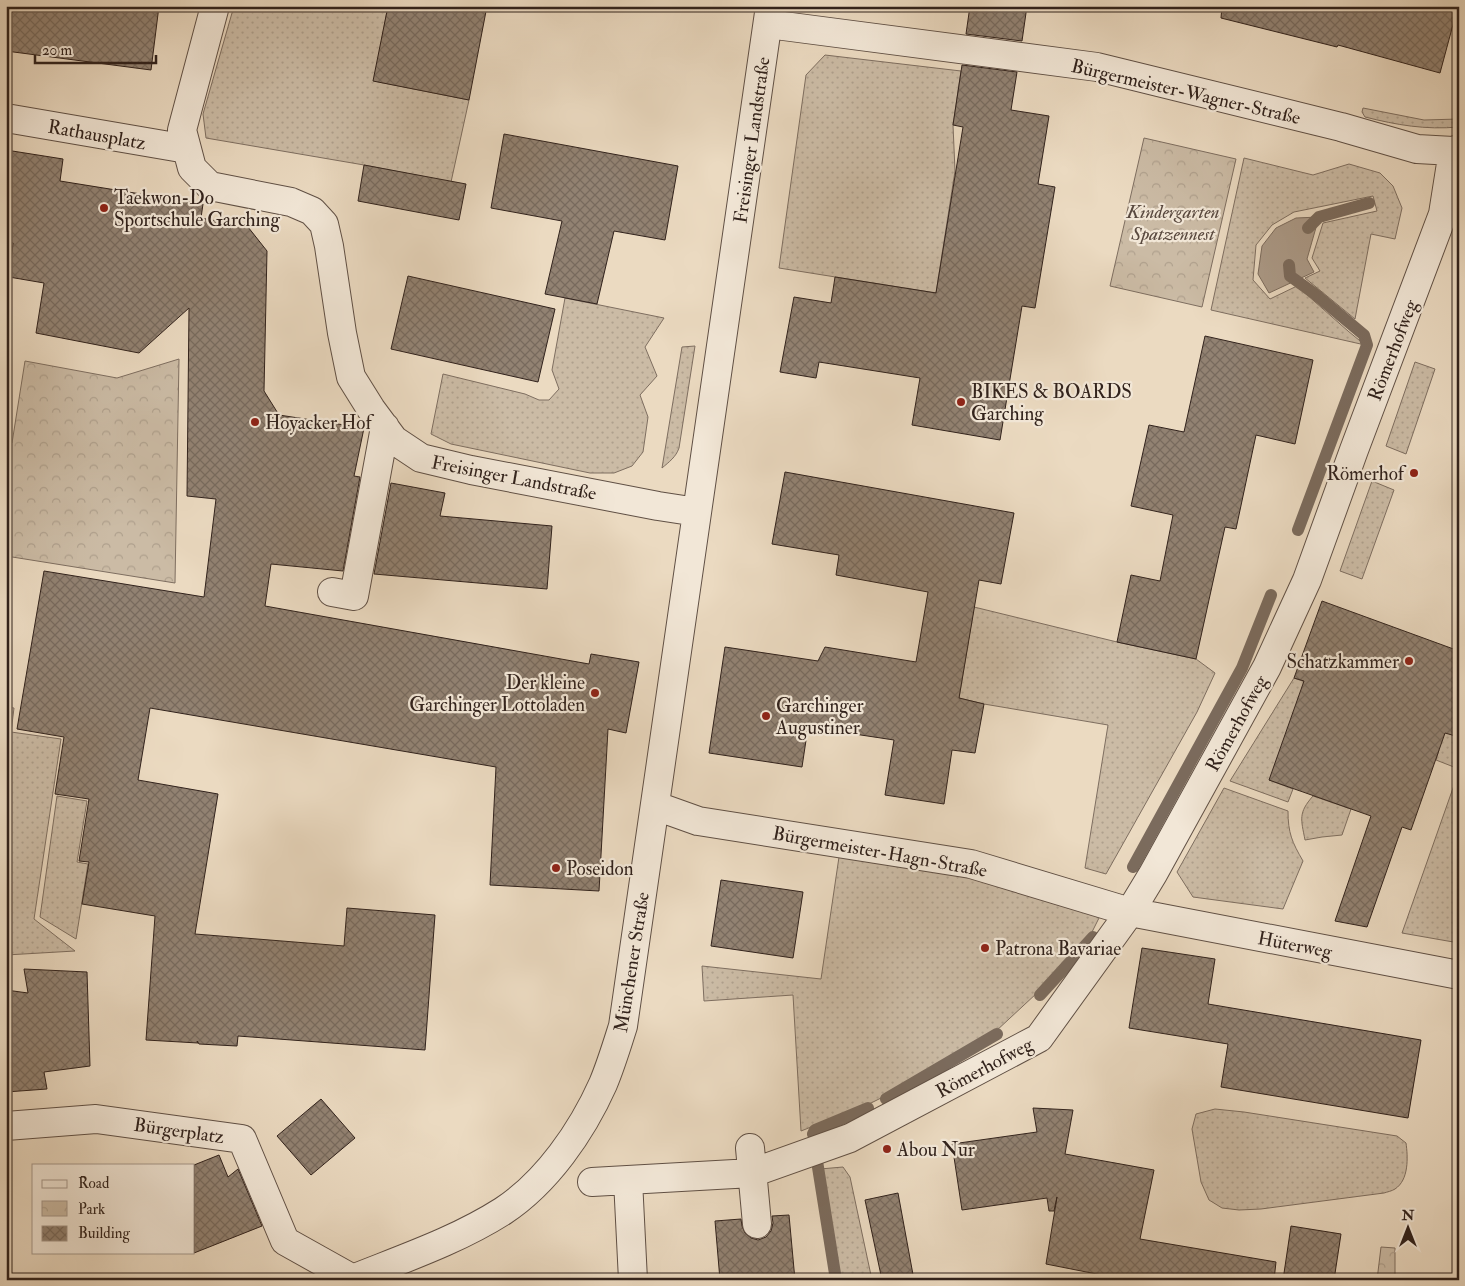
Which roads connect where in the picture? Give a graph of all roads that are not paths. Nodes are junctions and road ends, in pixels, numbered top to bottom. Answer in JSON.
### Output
{"nodes":[{"id":1,"x":215,"y":6,"type":"edge"},
{"id":2,"x":769,"y":15,"type":"edge"},
{"id":3,"x":6,"y":118,"type":"edge"},
{"id":4,"x":184,"y":140,"type":"junction"},
{"id":5,"x":1456,"y":150,"type":"edge"},
{"id":6,"x":385,"y":428,"type":"junction"},
{"id":7,"x":697,"y":512,"type":"junction"},
{"id":8,"x":332,"y":592,"type":"dead end"},
{"id":9,"x":656,"y":806,"type":"junction"},
{"id":10,"x":1130,"y":912,"type":"junction"},
{"id":11,"x":1459,"y":975,"type":"edge"},
{"id":12,"x":6,"y":1126,"type":"edge"},
{"id":13,"x":751,"y":1161,"type":"junction"},
{"id":14,"x":628,"y":1180,"type":"junction"},
{"id":15,"x":592,"y":1182,"type":"dead end"},
{"id":16,"x":757,"y":1224,"type":"dead end"},
{"id":17,"x":352,"y":1279,"type":"edge"},
{"id":18,"x":633,"y":1280,"type":"edge"}],
"edges":[{"from":1,"to":4,"type":"street"},
{"from":2,"to":5,"type":"street","name":"Bürgermeister-Wagner-Straße"},
{"from":2,"to":7,"type":"street","name":"Freisinger Landstraße"},
{"from":3,"to":4,"type":"street","name":"Rathausplatz"},
{"from":4,"to":6,"type":"street","name":"Freisinger Landstraße"},
{"from":5,"to":10,"type":"street","name":"Römerhofweg"},
{"from":6,"to":7,"type":"street","name":"Freisinger Landstraße"},
{"from":6,"to":8,"type":"street"},
{"from":7,"to":9,"type":"street","name":"Freisinger Landstraße"},
{"from":9,"to":10,"type":"street","name":"Bürgermeister-Hagn-Straße"},
{"from":9,"to":17,"type":"street","name":"Münchener Straße"},
{"from":10,"to":11,"type":"street","name":"Hüterweg"},
{"from":10,"to":13,"type":"street","name":"Römerhofweg"},
{"from":12,"to":17,"type":"street","name":"Bürgerplatz"},
{"from":13,"to":14,"type":"street","name":"Römerhofweg"},
{"from":13,"to":16,"type":"street"},
{"from":14,"to":15,"type":"street","name":"Römerhofweg"},
{"from":14,"to":18,"type":"street"}]}
